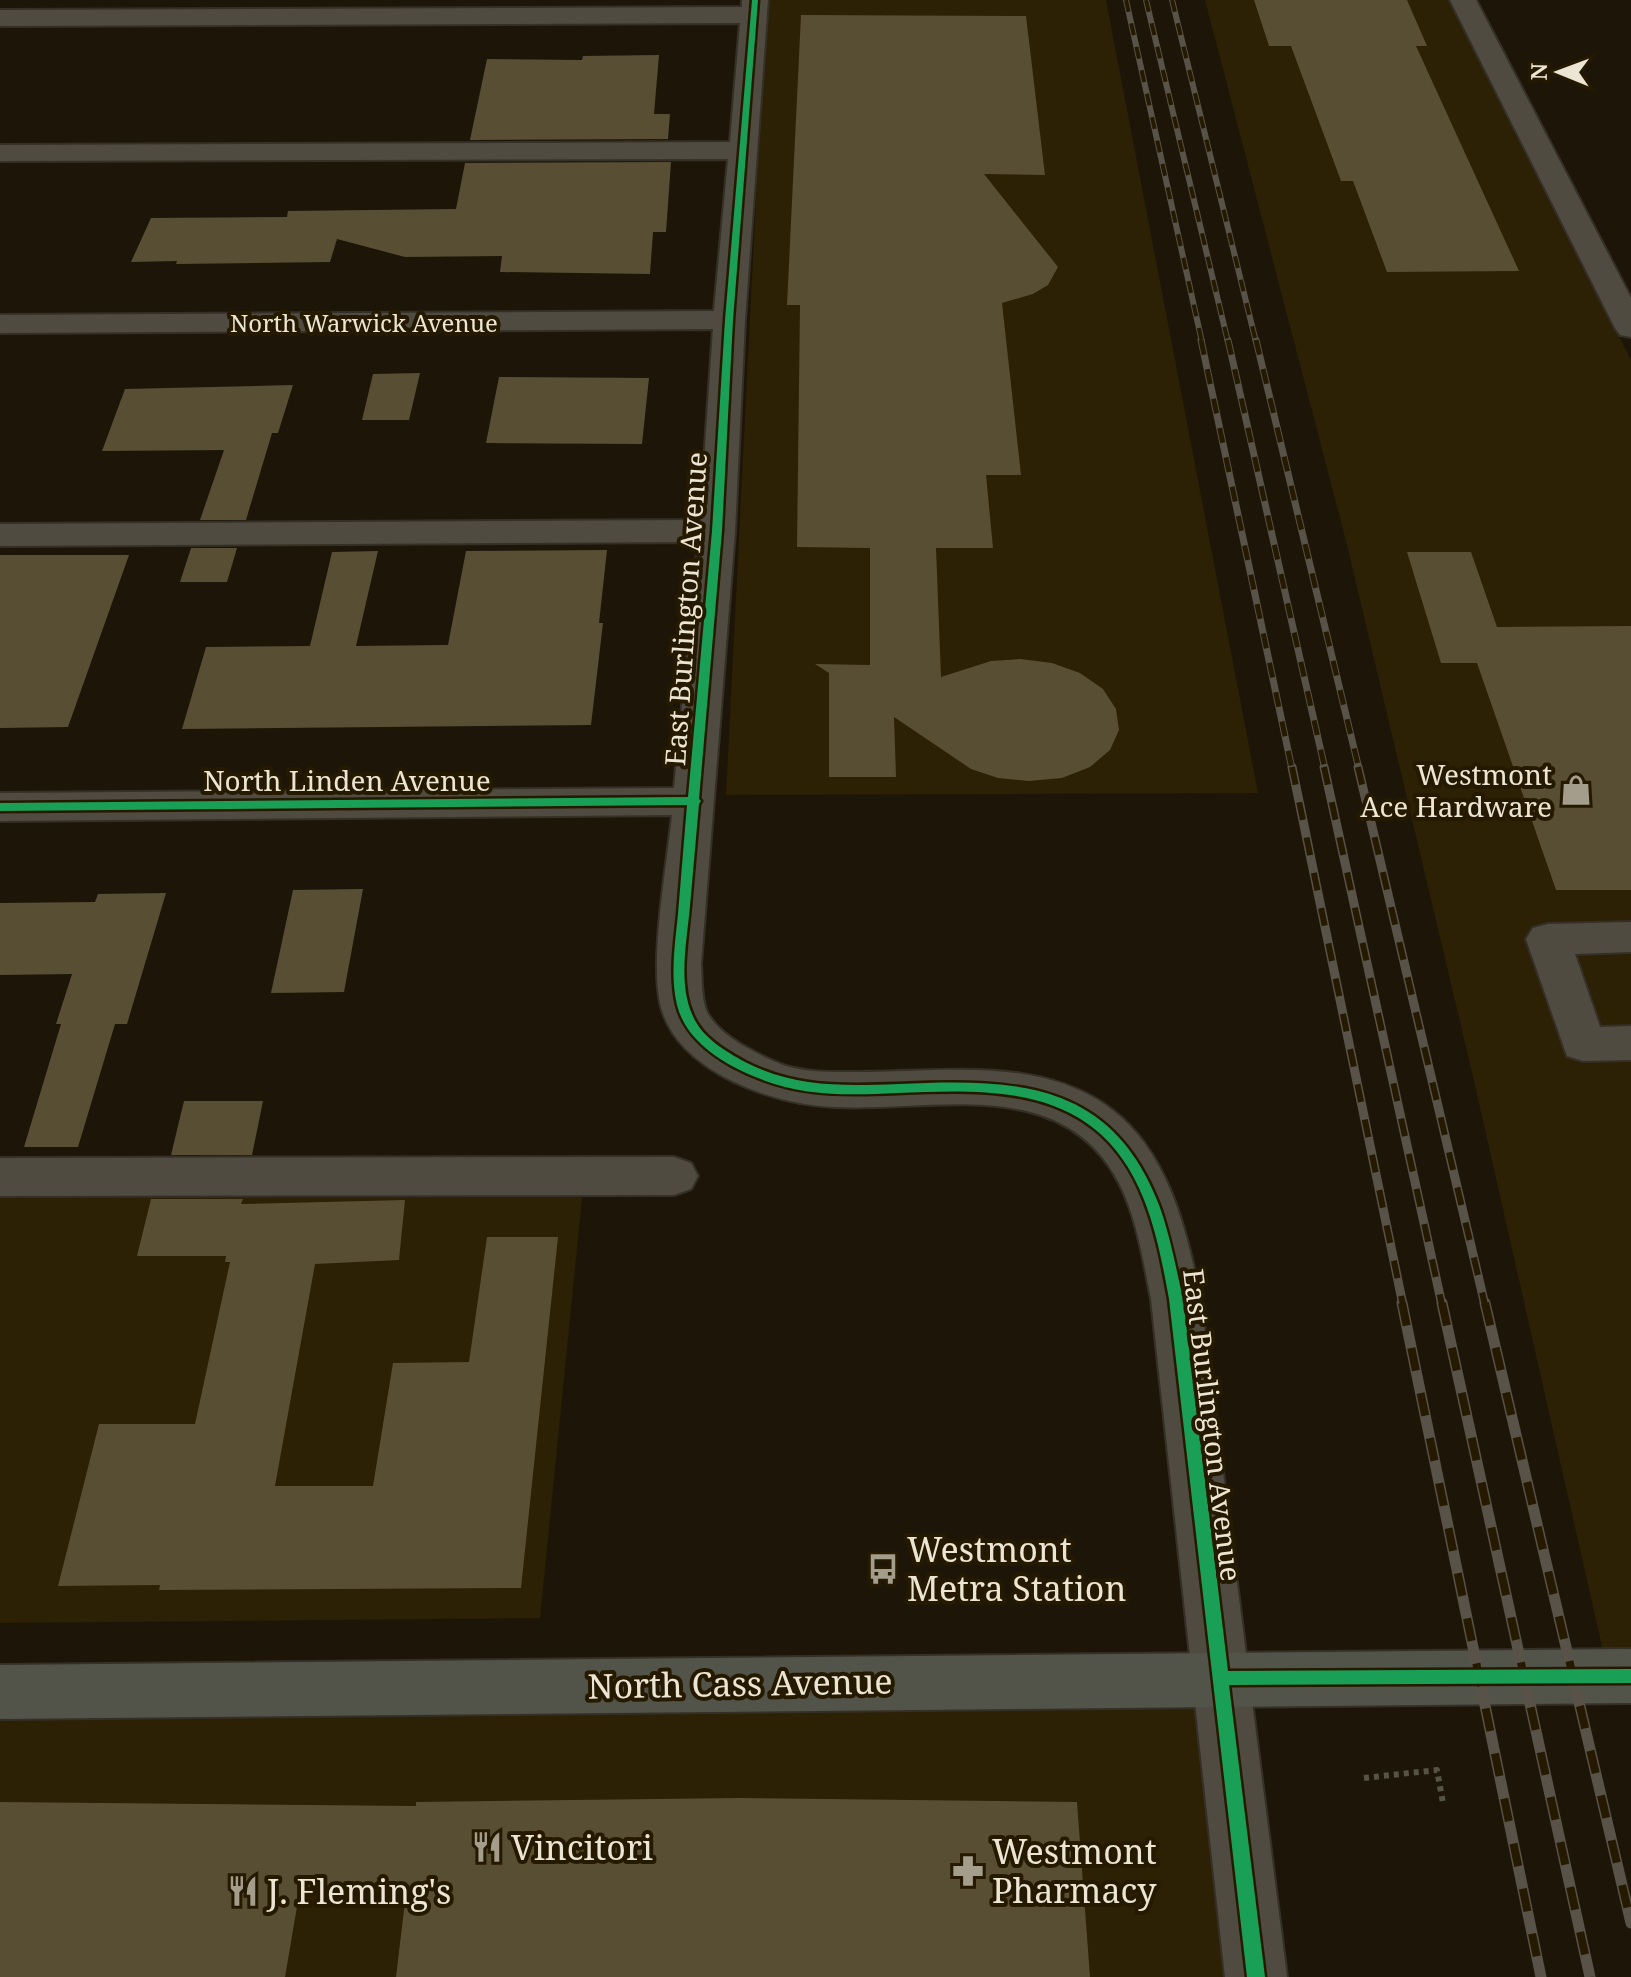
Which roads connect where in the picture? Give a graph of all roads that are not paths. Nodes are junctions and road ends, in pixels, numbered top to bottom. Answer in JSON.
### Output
{"nodes":[{"id":1,"x":1463,"y":0,"type":"edge"},
{"id":2,"x":754,"y":8,"type":"edge"},
{"id":3,"x":0,"y":18,"type":"edge"},
{"id":4,"x":744,"y":150,"type":"junction"},
{"id":5,"x":0,"y":153,"type":"edge"},
{"id":6,"x":729,"y":320,"type":"junction"},
{"id":7,"x":0,"y":324,"type":"edge"},
{"id":8,"x":1631,"y":328,"type":"edge"},
{"id":9,"x":717,"y":531,"type":"junction"},
{"id":10,"x":0,"y":535,"type":"edge"},
{"id":11,"x":695,"y":801,"type":"junction"},
{"id":12,"x":0,"y":807,"type":"edge"},
{"id":13,"x":1631,"y":937,"type":"edge"},
{"id":14,"x":1631,"y":1043,"type":"edge"},
{"id":15,"x":674,"y":1176,"type":"dead end"},
{"id":16,"x":0,"y":1177,"type":"edge"},
{"id":17,"x":1631,"y":1676,"type":"edge"},
{"id":18,"x":1221,"y":1678,"type":"junction"},
{"id":19,"x":0,"y":1692,"type":"edge"},
{"id":20,"x":1256,"y":1977,"type":"edge"}],
"edges":[{"from":1,"to":8,"type":"street"},
{"from":2,"to":3,"type":"street"},
{"from":2,"to":4,"type":"street","name":"East Burlington Avenue"},
{"from":4,"to":5,"type":"street"},
{"from":4,"to":6,"type":"street","name":"East Burlington Avenue"},
{"from":6,"to":7,"type":"street","name":"North Warwick Avenue"},
{"from":6,"to":9,"type":"street","name":"East Burlington Avenue"},
{"from":9,"to":10,"type":"street"},
{"from":9,"to":11,"type":"street","name":"East Burlington Avenue"},
{"from":11,"to":12,"type":"street","name":"North Linden Avenue"},
{"from":11,"to":18,"type":"street","name":"East Burlington Avenue"},
{"from":13,"to":14,"type":"street"},
{"from":15,"to":16,"type":"street"},
{"from":17,"to":18,"type":"main road","name":"North Cass Avenue"},
{"from":18,"to":19,"type":"main road","name":"North Cass Avenue"},
{"from":18,"to":20,"type":"street","name":"East Burlington Avenue"}]}
